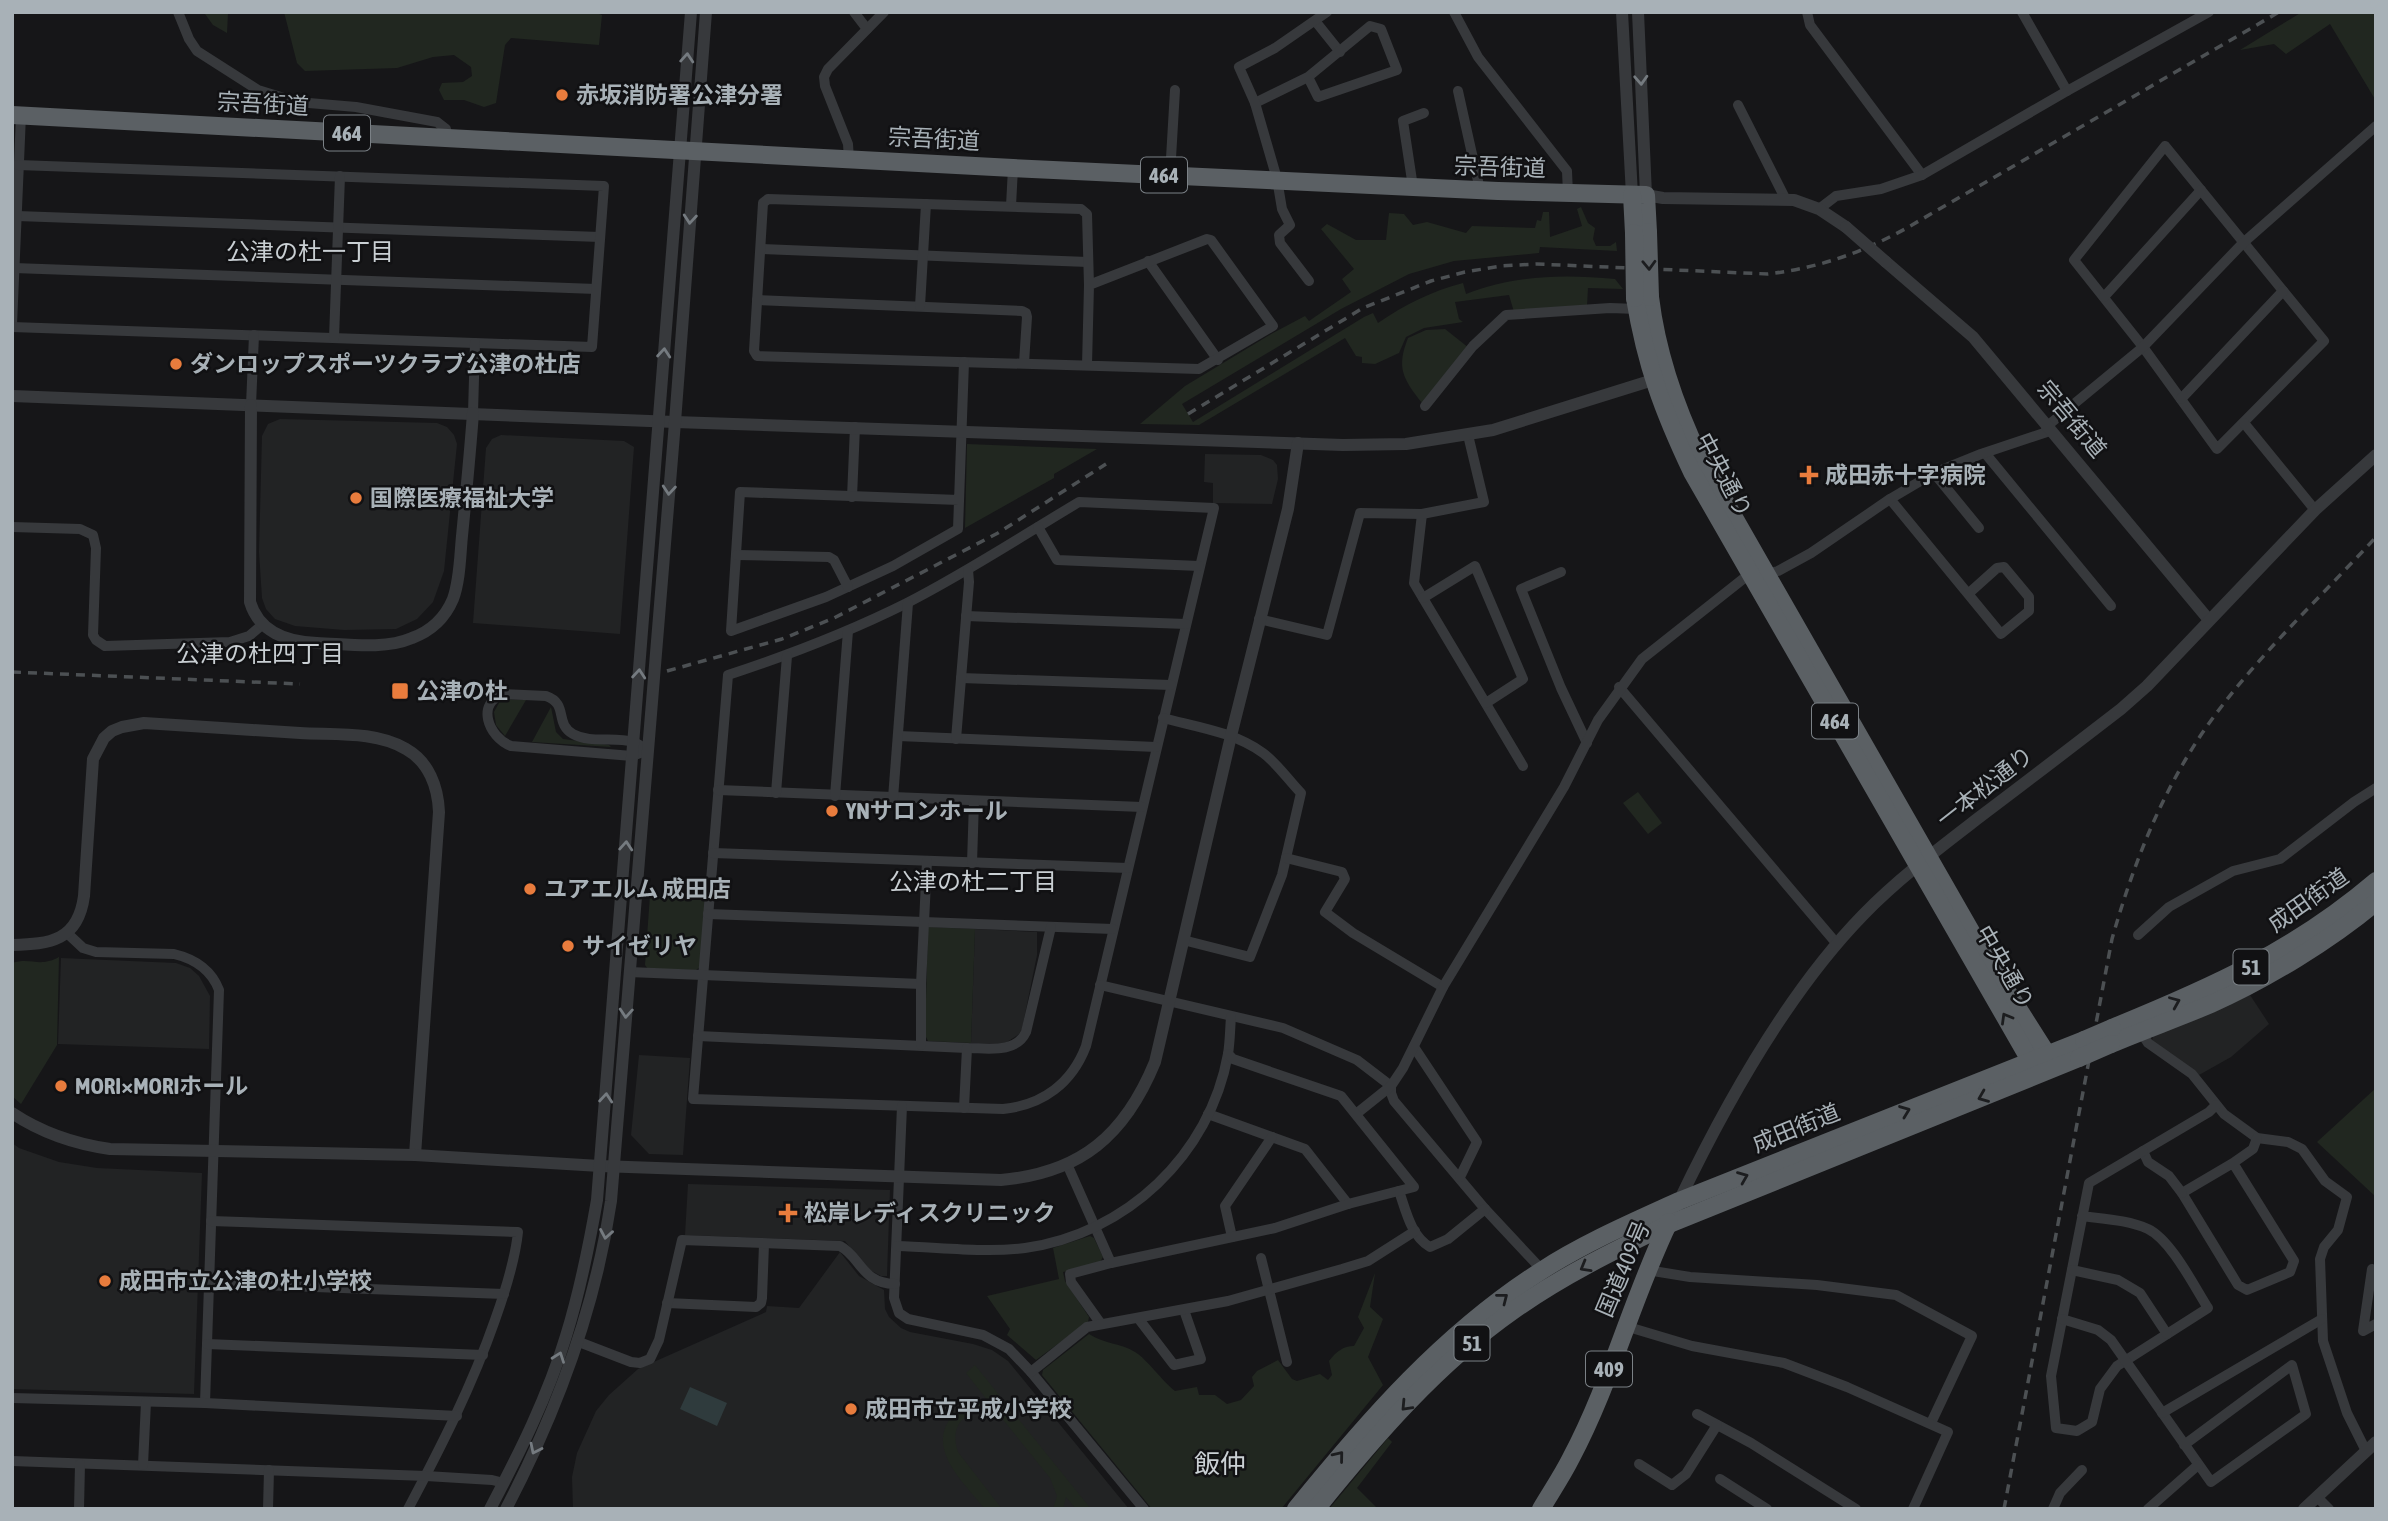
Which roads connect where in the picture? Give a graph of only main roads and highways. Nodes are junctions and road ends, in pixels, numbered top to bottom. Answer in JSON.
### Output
{"nodes":[{"id":1,"x":17,"y":115,"type":"edge"},
{"id":2,"x":1639,"y":195,"type":"joint"},
{"id":3,"x":1641,"y":301,"type":"junction"},
{"id":4,"x":1759,"y":575,"type":"junction"},
{"id":5,"x":2376,"y":881,"type":"edge"},
{"id":6,"x":2376,"y":902,"type":"edge"},
{"id":7,"x":2112,"y":1036,"type":"junction"},
{"id":8,"x":2041,"y":1062,"type":"junction"},
{"id":9,"x":1679,"y":1201,"type":"junction"},
{"id":10,"x":1668,"y":1224,"type":"junction"},
{"id":11,"x":1296,"y":1509,"type":"edge"},
{"id":12,"x":1316,"y":1509,"type":"edge"},
{"id":13,"x":1541,"y":1509,"type":"edge"}],
"edges":[{"from":1,"to":2,"type":"highway","name":"宗吾街道","number":"464"},
{"from":2,"to":3,"type":"highway","name":"中央通り","number":"464","bridge":true},
{"from":3,"to":4,"type":"highway","name":"中央通り","number":"464"},
{"from":3,"to":4,"type":"highway","name":"中央通り","number":"464"},
{"from":4,"to":8,"type":"highway","name":"中央通り","number":"464"},
{"from":7,"to":5,"type":"highway","name":"成田街道","number":"51","one_way":true},
{"from":6,"to":7,"type":"highway","name":"成田街道","number":"51"},
{"from":7,"to":8,"type":"highway","name":"成田街道","number":"51","bridge":true},
{"from":7,"to":8,"type":"highway","name":"成田街道","number":"51","bridge":true},
{"from":9,"to":8,"type":"highway","name":"成田街道","number":"51","one_way":true},
{"from":8,"to":10,"type":"highway","name":"成田街道","number":"51","one_way":true},
{"from":9,"to":10,"type":"highway","name":"国道409号","number":"409"},
{"from":11,"to":9,"type":"highway","name":"成田街道","number":"51","one_way":true},
{"from":10,"to":12,"type":"highway","name":"成田街道","number":"51","one_way":true},
{"from":10,"to":13,"type":"highway","name":"国道409号","number":"409"}]}
